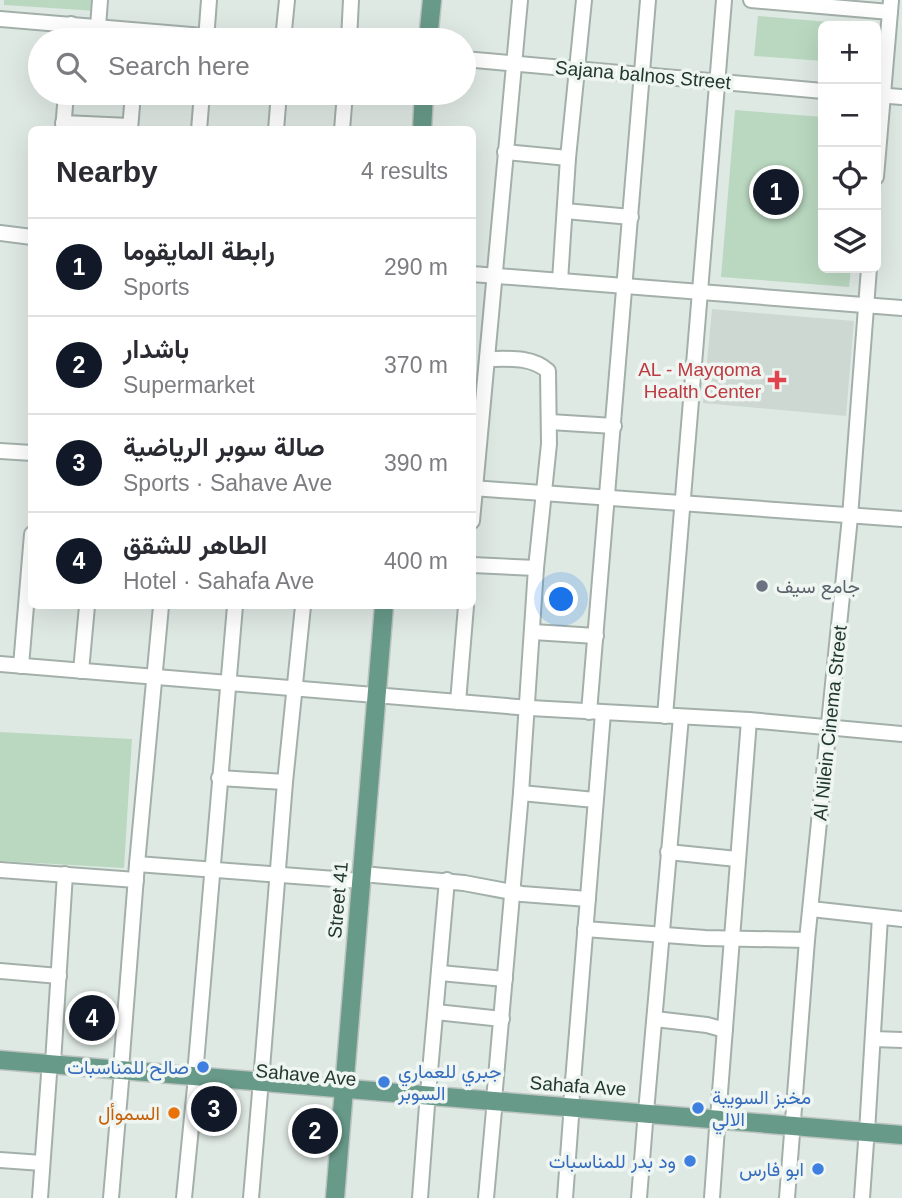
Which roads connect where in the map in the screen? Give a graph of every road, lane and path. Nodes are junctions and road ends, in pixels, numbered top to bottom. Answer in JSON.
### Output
{"nodes":[{"id":1,"x":100,"y":0,"type":"edge"},
{"id":2,"x":209,"y":0,"type":"edge"},
{"id":3,"x":287,"y":0,"type":"edge"},
{"id":4,"x":351,"y":0,"type":"edge"},
{"id":5,"x":432,"y":0,"type":"edge"},
{"id":6,"x":520,"y":0,"type":"edge"},
{"id":7,"x":584,"y":0,"type":"edge"},
{"id":8,"x":641,"y":0,"type":"edge"},
{"id":9,"x":648,"y":0,"type":"edge"},
{"id":10,"x":724,"y":0,"type":"edge"},
{"id":11,"x":751,"y":0,"type":"edge"},
{"id":12,"x":891,"y":6,"type":"edge"},
{"id":13,"x":0,"y":19,"type":"edge"},
{"id":14,"x":71,"y":24,"type":"junction"},
{"id":15,"x":98,"y":27,"type":"junction"},
{"id":16,"x":71,"y":28,"type":"edge"},
{"id":17,"x":103,"y":28,"type":"edge"},
{"id":18,"x":207,"y":28,"type":"edge"},
{"id":19,"x":284,"y":28,"type":"edge"},
{"id":20,"x":350,"y":28,"type":"edge"},
{"id":21,"x":429,"y":28,"type":"edge"},
{"id":22,"x":476,"y":60,"type":"edge"},
{"id":23,"x":514,"y":64,"type":"junction"},
{"id":24,"x":579,"y":69,"type":"junction"},
{"id":25,"x":642,"y":75,"type":"junction"},
{"id":26,"x":718,"y":83,"type":"junction"},
{"id":27,"x":880,"y":84,"type":"edge"},
{"id":28,"x":818,"y":91,"type":"edge"},
{"id":29,"x":881,"y":95,"type":"edge"},
{"id":30,"x":902,"y":97,"type":"edge"},
{"id":31,"x":65,"y":105,"type":"edge"},
{"id":32,"x":132,"y":105,"type":"edge"},
{"id":33,"x":201,"y":105,"type":"edge"},
{"id":34,"x":278,"y":105,"type":"edge"},
{"id":35,"x":344,"y":105,"type":"edge"},
{"id":36,"x":423,"y":105,"type":"edge"},
{"id":37,"x":63,"y":126,"type":"edge"},
{"id":38,"x":130,"y":126,"type":"edge"},
{"id":39,"x":199,"y":126,"type":"edge"},
{"id":40,"x":275,"y":126,"type":"edge"},
{"id":41,"x":342,"y":126,"type":"edge"},
{"id":42,"x":422,"y":126,"type":"edge"},
{"id":43,"x":505,"y":152,"type":"junction"},
{"id":44,"x":568,"y":158,"type":"junction"},
{"id":45,"x":565,"y":211,"type":"junction"},
{"id":46,"x":631,"y":217,"type":"junction"},
{"id":47,"x":0,"y":233,"type":"edge"},
{"id":48,"x":28,"y":236,"type":"edge"},
{"id":49,"x":869,"y":273,"type":"edge"},
{"id":50,"x":476,"y":274,"type":"edge"},
{"id":51,"x":494,"y":276,"type":"junction"},
{"id":52,"x":559,"y":281,"type":"junction"},
{"id":53,"x":625,"y":287,"type":"junction"},
{"id":54,"x":700,"y":293,"type":"junction"},
{"id":55,"x":866,"y":306,"type":"junction"},
{"id":56,"x":902,"y":309,"type":"edge"},
{"id":57,"x":487,"y":359,"type":"junction"},
{"id":58,"x":550,"y":422,"type":"junction"},
{"id":59,"x":614,"y":426,"type":"junction"},
{"id":60,"x":0,"y":451,"type":"edge"},
{"id":61,"x":28,"y":453,"type":"edge"},
{"id":62,"x":476,"y":468,"type":"edge"},
{"id":63,"x":476,"y":488,"type":"edge"},
{"id":64,"x":543,"y":492,"type":"junction"},
{"id":65,"x":608,"y":497,"type":"junction"},
{"id":66,"x":683,"y":503,"type":"junction"},
{"id":67,"x":850,"y":517,"type":"junction"},
{"id":68,"x":902,"y":519,"type":"edge"},
{"id":69,"x":476,"y":565,"type":"edge"},
{"id":70,"x":536,"y":568,"type":"junction"},
{"id":71,"x":28,"y":594,"type":"edge"},
{"id":72,"x":87,"y":609,"type":"edge"},
{"id":73,"x":161,"y":609,"type":"edge"},
{"id":74,"x":235,"y":609,"type":"edge"},
{"id":75,"x":303,"y":609,"type":"edge"},
{"id":76,"x":384,"y":609,"type":"edge"},
{"id":77,"x":466,"y":609,"type":"edge"},
{"id":78,"x":533,"y":632,"type":"junction"},
{"id":79,"x":596,"y":636,"type":"junction"},
{"id":80,"x":0,"y":664,"type":"edge"},
{"id":81,"x":21,"y":666,"type":"junction"},
{"id":82,"x":81,"y":671,"type":"junction"},
{"id":83,"x":155,"y":676,"type":"junction"},
{"id":84,"x":228,"y":683,"type":"junction"},
{"id":85,"x":296,"y":688,"type":"junction"},
{"id":86,"x":376,"y":696,"type":"junction"},
{"id":87,"x":458,"y":702,"type":"junction"},
{"id":88,"x":527,"y":708,"type":"junction"},
{"id":89,"x":596,"y":712,"type":"junction"},
{"id":90,"x":665,"y":716,"type":"junction"},
{"id":91,"x":681,"y":717,"type":"junction"},
{"id":92,"x":749,"y":720,"type":"junction"},
{"id":93,"x":830,"y":727,"type":"junction"},
{"id":94,"x":902,"y":734,"type":"edge"},
{"id":95,"x":219,"y":778,"type":"junction"},
{"id":96,"x":285,"y":782,"type":"junction"},
{"id":97,"x":521,"y":793,"type":"junction"},
{"id":98,"x":595,"y":800,"type":"junction"},
{"id":99,"x":668,"y":852,"type":"junction"},
{"id":100,"x":737,"y":859,"type":"junction"},
{"id":101,"x":137,"y":864,"type":"junction"},
{"id":102,"x":0,"y":870,"type":"edge"},
{"id":103,"x":211,"y":870,"type":"junction"},
{"id":104,"x":65,"y":874,"type":"junction"},
{"id":105,"x":279,"y":876,"type":"junction"},
{"id":106,"x":361,"y":878,"type":"junction"},
{"id":107,"x":136,"y":880,"type":"junction"},
{"id":108,"x":447,"y":880,"type":"junction"},
{"id":109,"x":513,"y":893,"type":"junction"},
{"id":110,"x":588,"y":899,"type":"junction"},
{"id":111,"x":811,"y":909,"type":"junction"},
{"id":112,"x":880,"y":918,"type":"junction"},
{"id":113,"x":902,"y":919,"type":"edge"},
{"id":114,"x":585,"y":929,"type":"junction"},
{"id":115,"x":661,"y":934,"type":"junction"},
{"id":116,"x":732,"y":938,"type":"junction"},
{"id":117,"x":807,"y":940,"type":"junction"},
{"id":118,"x":0,"y":971,"type":"edge"},
{"id":119,"x":440,"y":973,"type":"junction"},
{"id":120,"x":59,"y":976,"type":"junction"},
{"id":121,"x":505,"y":979,"type":"junction"},
{"id":122,"x":436,"y":1012,"type":"junction"},
{"id":123,"x":502,"y":1019,"type":"junction"},
{"id":124,"x":655,"y":1019,"type":"junction"},
{"id":125,"x":725,"y":1030,"type":"junction"},
{"id":126,"x":873,"y":1039,"type":"junction"},
{"id":127,"x":902,"y":1040,"type":"edge"},
{"id":128,"x":0,"y":1060,"type":"edge"},
{"id":129,"x":51,"y":1069,"type":"junction"},
{"id":130,"x":0,"y":1070,"type":"edge"},
{"id":131,"x":121,"y":1075,"type":"junction"},
{"id":132,"x":195,"y":1081,"type":"junction"},
{"id":133,"x":261,"y":1087,"type":"junction"},
{"id":134,"x":342,"y":1093,"type":"junction"},
{"id":135,"x":427,"y":1100,"type":"junction"},
{"id":136,"x":494,"y":1105,"type":"junction"},
{"id":137,"x":571,"y":1112,"type":"junction"},
{"id":138,"x":646,"y":1118,"type":"junction"},
{"id":139,"x":717,"y":1123,"type":"junction"},
{"id":140,"x":793,"y":1131,"type":"junction"},
{"id":141,"x":902,"y":1135,"type":"edge"},
{"id":142,"x":867,"y":1137,"type":"junction"},
{"id":143,"x":902,"y":1144,"type":"edge"},
{"id":144,"x":0,"y":1160,"type":"edge"},
{"id":145,"x":42,"y":1163,"type":"junction"},
{"id":146,"x":40,"y":1198,"type":"edge"},
{"id":147,"x":111,"y":1198,"type":"edge"},
{"id":148,"x":184,"y":1198,"type":"edge"},
{"id":149,"x":251,"y":1198,"type":"edge"},
{"id":150,"x":335,"y":1198,"type":"edge"},
{"id":151,"x":420,"y":1198,"type":"edge"},
{"id":152,"x":486,"y":1198,"type":"edge"},
{"id":153,"x":565,"y":1198,"type":"edge"},
{"id":154,"x":639,"y":1198,"type":"edge"},
{"id":155,"x":712,"y":1198,"type":"edge"},
{"id":156,"x":787,"y":1198,"type":"edge"},
{"id":157,"x":862,"y":1198,"type":"edge"}],
"edges":[{"from":1,"to":15,"type":"street"},
{"from":2,"to":18,"type":"street"},
{"from":3,"to":19,"type":"street"},
{"from":4,"to":20,"type":"street"},
{"from":5,"to":21,"type":"main road"},
{"from":6,"to":23,"type":"street"},
{"from":7,"to":24,"type":"street"},
{"from":8,"to":9,"type":"street"},
{"from":9,"to":25,"type":"street"},
{"from":10,"to":26,"type":"street"},
{"from":11,"to":12,"type":"street"},
{"from":12,"to":27,"type":"street"},
{"from":13,"to":14,"type":"street"},
{"from":14,"to":15,"type":"street"},
{"from":14,"to":16,"type":"street"},
{"from":15,"to":17,"type":"street"},
{"from":22,"to":23,"type":"street","name":"Sajana balnos Street"},
{"from":23,"to":24,"type":"street","name":"Sajana balnos Street"},
{"from":23,"to":43,"type":"street"},
{"from":24,"to":25,"type":"street","name":"Sajana balnos Street"},
{"from":24,"to":44,"type":"street"},
{"from":25,"to":26,"type":"street","name":"Sajana balnos Street"},
{"from":25,"to":46,"type":"street"},
{"from":26,"to":28,"type":"street","name":"Sajana balnos Street"},
{"from":26,"to":54,"type":"street"},
{"from":29,"to":30,"type":"street"},
{"from":31,"to":37,"type":"street"},
{"from":32,"to":38,"type":"street"},
{"from":33,"to":39,"type":"street"},
{"from":34,"to":40,"type":"street"},
{"from":35,"to":41,"type":"street"},
{"from":36,"to":42,"type":"main road"},
{"from":43,"to":44,"type":"street"},
{"from":43,"to":51,"type":"street"},
{"from":44,"to":45,"type":"street"},
{"from":45,"to":46,"type":"street"},
{"from":45,"to":52,"type":"street"},
{"from":46,"to":53,"type":"street"},
{"from":47,"to":48,"type":"street"},
{"from":49,"to":55,"type":"street","name":"Al Nilein Cinema Street"},
{"from":50,"to":51,"type":"street"},
{"from":51,"to":52,"type":"street"},
{"from":51,"to":57,"type":"street"},
{"from":52,"to":53,"type":"street"},
{"from":53,"to":54,"type":"street"},
{"from":53,"to":59,"type":"street"},
{"from":54,"to":55,"type":"street"},
{"from":54,"to":66,"type":"street"},
{"from":55,"to":56,"type":"street"},
{"from":55,"to":67,"type":"street","name":"Al Nilein Cinema Street"},
{"from":57,"to":58,"type":"street"},
{"from":57,"to":62,"type":"street"},
{"from":58,"to":59,"type":"street"},
{"from":58,"to":64,"type":"street"},
{"from":59,"to":65,"type":"street"},
{"from":60,"to":61,"type":"street"},
{"from":63,"to":64,"type":"street"},
{"from":64,"to":65,"type":"street"},
{"from":64,"to":70,"type":"street"},
{"from":65,"to":66,"type":"street"},
{"from":65,"to":79,"type":"street"},
{"from":66,"to":67,"type":"street"},
{"from":66,"to":90,"type":"street"},
{"from":67,"to":68,"type":"street"},
{"from":67,"to":93,"type":"street","name":"Al Nilein Cinema Street"},
{"from":69,"to":70,"type":"street"},
{"from":70,"to":78,"type":"street"},
{"from":71,"to":81,"type":"street"},
{"from":72,"to":82,"type":"street"},
{"from":73,"to":83,"type":"street"},
{"from":74,"to":84,"type":"street"},
{"from":75,"to":85,"type":"street"},
{"from":76,"to":86,"type":"main road","name":"Street 41"},
{"from":77,"to":87,"type":"street"},
{"from":78,"to":79,"type":"street"},
{"from":78,"to":88,"type":"street"},
{"from":79,"to":89,"type":"street"},
{"from":80,"to":81,"type":"street"},
{"from":81,"to":82,"type":"street"},
{"from":82,"to":83,"type":"street"},
{"from":83,"to":84,"type":"street"},
{"from":83,"to":101,"type":"street"},
{"from":84,"to":85,"type":"street"},
{"from":84,"to":95,"type":"street"},
{"from":85,"to":86,"type":"street"},
{"from":85,"to":96,"type":"street"},
{"from":86,"to":87,"type":"street"},
{"from":86,"to":106,"type":"main road","name":"Street 41"},
{"from":87,"to":88,"type":"street"},
{"from":88,"to":89,"type":"street"},
{"from":88,"to":97,"type":"street"},
{"from":89,"to":90,"type":"street"},
{"from":89,"to":98,"type":"street"},
{"from":90,"to":91,"type":"street"},
{"from":91,"to":92,"type":"street"},
{"from":91,"to":99,"type":"street"},
{"from":92,"to":93,"type":"street"},
{"from":92,"to":100,"type":"street"},
{"from":93,"to":94,"type":"street"},
{"from":93,"to":111,"type":"street","name":"Al Nilein Cinema Street"},
{"from":95,"to":96,"type":"street"},
{"from":95,"to":103,"type":"street"},
{"from":96,"to":105,"type":"street"},
{"from":97,"to":98,"type":"street"},
{"from":97,"to":109,"type":"street"},
{"from":98,"to":110,"type":"street"},
{"from":99,"to":100,"type":"street"},
{"from":99,"to":115,"type":"street"},
{"from":100,"to":116,"type":"street"},
{"from":101,"to":103,"type":"street"},
{"from":101,"to":107,"type":"street"},
{"from":102,"to":104,"type":"street"},
{"from":103,"to":105,"type":"street"},
{"from":103,"to":132,"type":"street"},
{"from":104,"to":107,"type":"street"},
{"from":104,"to":120,"type":"street"},
{"from":105,"to":106,"type":"street"},
{"from":105,"to":133,"type":"street"},
{"from":106,"to":108,"type":"street"},
{"from":106,"to":134,"type":"main road","name":"Street 41"},
{"from":107,"to":131,"type":"street"},
{"from":108,"to":109,"type":"street"},
{"from":108,"to":119,"type":"street"},
{"from":109,"to":110,"type":"street"},
{"from":109,"to":121,"type":"street"},
{"from":110,"to":114,"type":"street"},
{"from":111,"to":112,"type":"street"},
{"from":111,"to":117,"type":"street","name":"Al Nilein Cinema Street"},
{"from":112,"to":113,"type":"street"},
{"from":112,"to":126,"type":"street"},
{"from":114,"to":115,"type":"street"},
{"from":114,"to":137,"type":"street"},
{"from":115,"to":116,"type":"street"},
{"from":115,"to":124,"type":"street"},
{"from":116,"to":117,"type":"street"},
{"from":116,"to":125,"type":"street"},
{"from":117,"to":140,"type":"street","name":"Al Nilein Cinema Street"},
{"from":118,"to":120,"type":"street"},
{"from":119,"to":121,"type":"street"},
{"from":119,"to":122,"type":"street"},
{"from":120,"to":129,"type":"street"},
{"from":121,"to":123,"type":"street"},
{"from":122,"to":123,"type":"street"},
{"from":122,"to":135,"type":"street"},
{"from":123,"to":136,"type":"street"},
{"from":124,"to":125,"type":"street"},
{"from":124,"to":138,"type":"street"},
{"from":125,"to":139,"type":"street"},
{"from":126,"to":127,"type":"street"},
{"from":126,"to":142,"type":"street"},
{"from":128,"to":129,"type":"main road"},
{"from":129,"to":130,"type":"main road","name":"Sahave Ave"},
{"from":129,"to":131,"type":"main road","name":"Sahave Ave"},
{"from":129,"to":145,"type":"street"},
{"from":131,"to":132,"type":"main road","name":"Sahave Ave"},
{"from":131,"to":147,"type":"street"},
{"from":132,"to":133,"type":"main road","name":"Sahave Ave"},
{"from":132,"to":148,"type":"street"},
{"from":133,"to":134,"type":"main road","name":"Sahave Ave"},
{"from":133,"to":149,"type":"street"},
{"from":134,"to":135,"type":"main road","name":"Sahave Ave"},
{"from":134,"to":150,"type":"main road","name":"Street 41"},
{"from":135,"to":136,"type":"main road","name":"Sahave Ave"},
{"from":135,"to":151,"type":"street"},
{"from":136,"to":137,"type":"main road","name":"Sahave Ave"},
{"from":136,"to":152,"type":"street"},
{"from":137,"to":138,"type":"main road","name":"Sahave Ave"},
{"from":137,"to":153,"type":"street"},
{"from":138,"to":139,"type":"main road","name":"Sahave Ave"},
{"from":138,"to":154,"type":"street"},
{"from":139,"to":140,"type":"main road","name":"Sahave Ave"},
{"from":139,"to":155,"type":"street"},
{"from":140,"to":142,"type":"main road","name":"Sahave Ave"},
{"from":140,"to":156,"type":"street","name":"Al Nilein Cinema Street"},
{"from":141,"to":142,"type":"main road"},
{"from":142,"to":143,"type":"main road","name":"Sahave Ave"},
{"from":142,"to":157,"type":"street"},
{"from":144,"to":145,"type":"street"},
{"from":145,"to":146,"type":"street"}]}
